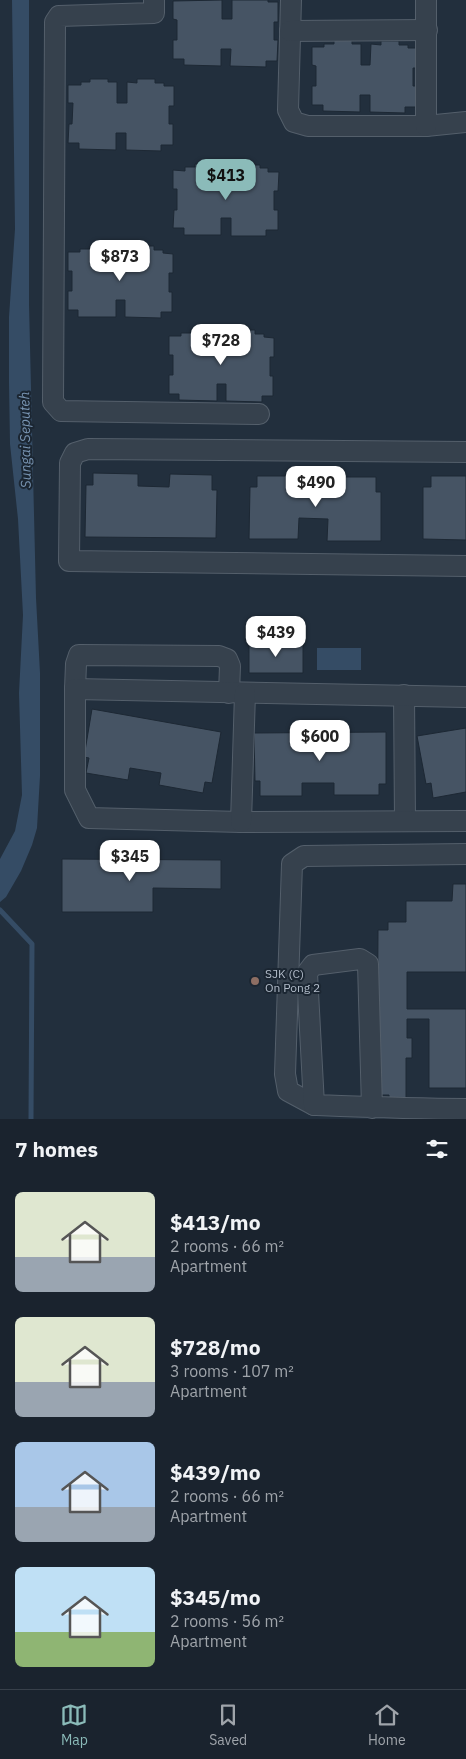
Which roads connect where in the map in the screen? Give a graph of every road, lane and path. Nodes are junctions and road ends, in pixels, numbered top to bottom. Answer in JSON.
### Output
{"nodes":[{"id":1,"x":154,"y":0,"type":"edge"},
{"id":2,"x":291,"y":0,"type":"edge"},
{"id":3,"x":426,"y":0,"type":"edge"},
{"id":4,"x":426,"y":30,"type":"junction"},
{"id":5,"x":290,"y":31,"type":"junction"},
{"id":6,"x":466,"y":122,"type":"edge"},
{"id":7,"x":426,"y":126,"type":"junction"},
{"id":8,"x":258,"y":414,"type":"dead end"},
{"id":9,"x":466,"y":452,"type":"edge"},
{"id":10,"x":466,"y":566,"type":"edge"},
{"id":11,"x":75,"y":689,"type":"junction"},
{"id":12,"x":237,"y":693,"type":"junction"},
{"id":13,"x":404,"y":695,"type":"junction"},
{"id":14,"x":466,"y":697,"type":"edge"},
{"id":15,"x":405,"y":821,"type":"junction"},
{"id":16,"x":466,"y":821,"type":"edge"},
{"id":17,"x":242,"y":822,"type":"junction"},
{"id":18,"x":466,"y":854,"type":"edge"},
{"id":19,"x":314,"y":1105,"type":"junction"},
{"id":20,"x":372,"y":1108,"type":"junction"},
{"id":21,"x":466,"y":1109,"type":"edge"}],
"edges":[{"from":1,"to":8,"type":"lane"},
{"from":2,"to":5,"type":"lane"},
{"from":3,"to":4,"type":"lane"},
{"from":4,"to":5,"type":"lane"},
{"from":4,"to":7,"type":"lane"},
{"from":5,"to":7,"type":"lane"},
{"from":6,"to":7,"type":"lane"},
{"from":9,"to":10,"type":"lane"},
{"from":11,"to":12,"type":"lane"},
{"from":11,"to":12,"type":"lane"},
{"from":11,"to":17,"type":"lane"},
{"from":12,"to":13,"type":"lane"},
{"from":12,"to":17,"type":"lane"},
{"from":13,"to":14,"type":"lane"},
{"from":13,"to":15,"type":"lane"},
{"from":15,"to":16,"type":"lane"},
{"from":15,"to":17,"type":"lane"},
{"from":18,"to":19,"type":"lane"},
{"from":19,"to":20,"type":"lane"},
{"from":19,"to":20,"type":"lane"},
{"from":20,"to":21,"type":"lane"}]}
